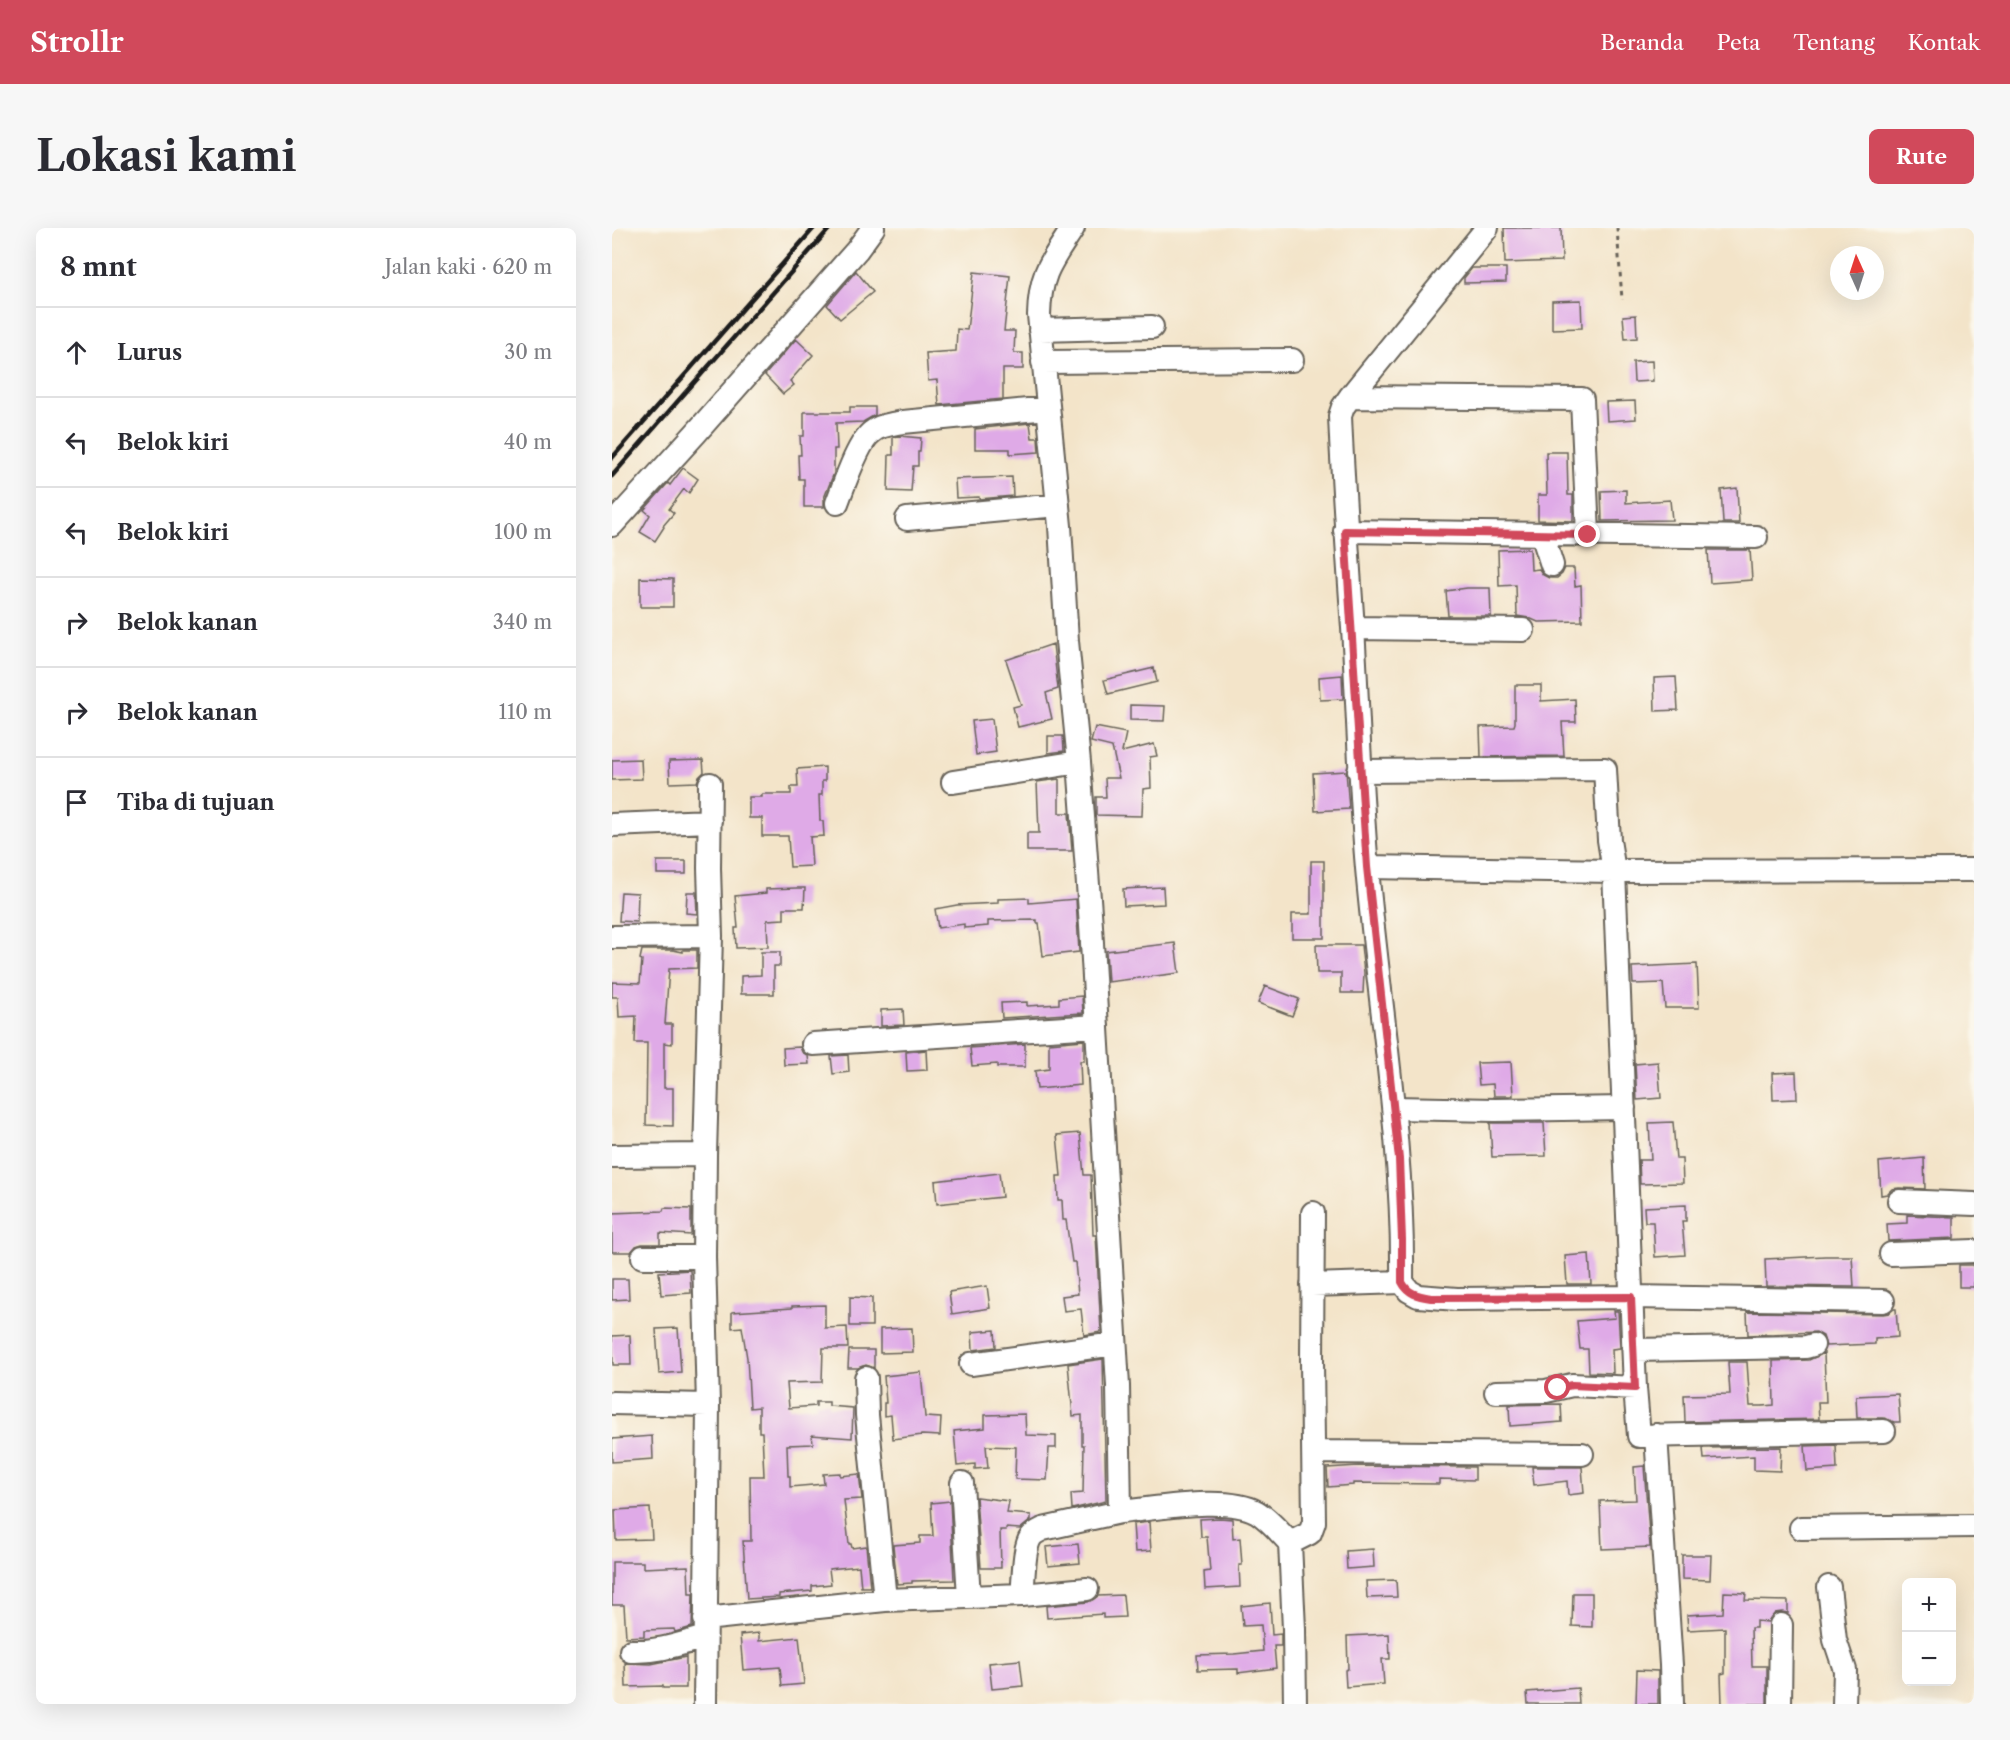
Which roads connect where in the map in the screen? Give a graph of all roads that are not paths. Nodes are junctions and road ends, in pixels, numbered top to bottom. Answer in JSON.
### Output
{"nodes":[{"id":1,"x":873,"y":228,"type":"edge"},
{"id":2,"x":1073,"y":228,"type":"edge"},
{"id":3,"x":1487,"y":228,"type":"edge"},
{"id":4,"x":1152,"y":327,"type":"dead end"},
{"id":5,"x":1040,"y":330,"type":"junction"},
{"id":6,"x":1292,"y":360,"type":"dead end"},
{"id":7,"x":1043,"y":362,"type":"junction"},
{"id":8,"x":1350,"y":397,"type":"junction"},
{"id":9,"x":1048,"y":408,"type":"junction"},
{"id":10,"x":841,"y":449,"type":"dead end"},
{"id":11,"x":837,"y":503,"type":"dead end"},
{"id":12,"x":1058,"y":505,"type":"junction"},
{"id":13,"x":907,"y":519,"type":"dead end"},
{"id":14,"x":612,"y":525,"type":"edge"},
{"id":15,"x":1345,"y":531,"type":"junction"},
{"id":16,"x":1542,"y":534,"type":"junction"},
{"id":17,"x":1588,"y":535,"type":"junction"},
{"id":18,"x":1756,"y":537,"type":"dead end"},
{"id":19,"x":1552,"y":565,"type":"dead end"},
{"id":20,"x":1353,"y":628,"type":"junction"},
{"id":21,"x":1523,"y":630,"type":"dead end"},
{"id":22,"x":1079,"y":762,"type":"junction"},
{"id":23,"x":1359,"y":771,"type":"junction"},
{"id":24,"x":953,"y":782,"type":"dead end"},
{"id":25,"x":710,"y":784,"type":"dead end"},
{"id":26,"x":710,"y":821,"type":"junction"},
{"id":27,"x":612,"y":825,"type":"edge"},
{"id":28,"x":1367,"y":867,"type":"junction"},
{"id":29,"x":1974,"y":870,"type":"edge"},
{"id":30,"x":1614,"y":871,"type":"junction"},
{"id":31,"x":711,"y":936,"type":"junction"},
{"id":32,"x":612,"y":937,"type":"edge"},
{"id":33,"x":1097,"y":1026,"type":"junction"},
{"id":34,"x":813,"y":1044,"type":"dead end"},
{"id":35,"x":1394,"y":1108,"type":"junction"},
{"id":36,"x":1624,"y":1108,"type":"junction"},
{"id":37,"x":705,"y":1155,"type":"junction"},
{"id":38,"x":612,"y":1156,"type":"edge"},
{"id":39,"x":1899,"y":1201,"type":"dead end"},
{"id":40,"x":1974,"y":1204,"type":"edge"},
{"id":41,"x":1313,"y":1213,"type":"dead end"},
{"id":42,"x":1974,"y":1251,"type":"edge"},
{"id":43,"x":1891,"y":1254,"type":"dead end"},
{"id":44,"x":643,"y":1257,"type":"dead end"},
{"id":45,"x":704,"y":1257,"type":"junction"},
{"id":46,"x":1402,"y":1282,"type":"junction"},
{"id":47,"x":1312,"y":1285,"type":"junction"},
{"id":48,"x":1631,"y":1297,"type":"junction"},
{"id":49,"x":1883,"y":1301,"type":"dead end"},
{"id":50,"x":1115,"y":1344,"type":"junction"},
{"id":51,"x":1813,"y":1346,"type":"dead end"},
{"id":52,"x":1634,"y":1350,"type":"junction"},
{"id":53,"x":971,"y":1365,"type":"dead end"},
{"id":54,"x":866,"y":1378,"type":"dead end"},
{"id":55,"x":1635,"y":1388,"type":"junction"},
{"id":56,"x":1496,"y":1392,"type":"dead end"},
{"id":57,"x":612,"y":1403,"type":"edge"},
{"id":58,"x":708,"y":1405,"type":"junction"},
{"id":59,"x":1884,"y":1431,"type":"dead end"},
{"id":60,"x":1656,"y":1435,"type":"junction"},
{"id":61,"x":1314,"y":1452,"type":"junction"},
{"id":62,"x":1582,"y":1454,"type":"dead end"},
{"id":63,"x":962,"y":1483,"type":"dead end"},
{"id":64,"x":1120,"y":1512,"type":"junction"},
{"id":65,"x":1974,"y":1526,"type":"edge"},
{"id":66,"x":1801,"y":1528,"type":"dead end"},
{"id":67,"x":1290,"y":1543,"type":"junction"},
{"id":68,"x":1829,"y":1587,"type":"dead end"},
{"id":69,"x":1087,"y":1589,"type":"dead end"},
{"id":70,"x":1022,"y":1595,"type":"junction"},
{"id":71,"x":969,"y":1597,"type":"junction"},
{"id":72,"x":885,"y":1600,"type":"junction"},
{"id":73,"x":1781,"y":1625,"type":"dead end"},
{"id":74,"x":705,"y":1628,"type":"junction"},
{"id":75,"x":631,"y":1651,"type":"dead end"},
{"id":76,"x":705,"y":1704,"type":"edge"},
{"id":77,"x":1295,"y":1704,"type":"edge"},
{"id":78,"x":1672,"y":1704,"type":"edge"},
{"id":79,"x":1780,"y":1704,"type":"edge"},
{"id":80,"x":1844,"y":1704,"type":"edge"}],
"edges":[{"from":1,"to":14,"type":"street"},
{"from":2,"to":5,"type":"street"},
{"from":3,"to":8,"type":"street"},
{"from":4,"to":5,"type":"street"},
{"from":5,"to":7,"type":"street"},
{"from":6,"to":7,"type":"street"},
{"from":7,"to":9,"type":"street"},
{"from":8,"to":15,"type":"street"},
{"from":8,"to":17,"type":"street"},
{"from":9,"to":10,"type":"street"},
{"from":9,"to":11,"type":"street"},
{"from":9,"to":12,"type":"street"},
{"from":12,"to":13,"type":"street"},
{"from":12,"to":22,"type":"street"},
{"from":15,"to":16,"type":"street"},
{"from":15,"to":20,"type":"street"},
{"from":16,"to":17,"type":"street"},
{"from":16,"to":19,"type":"street"},
{"from":17,"to":18,"type":"street"},
{"from":20,"to":21,"type":"street"},
{"from":20,"to":23,"type":"street"},
{"from":22,"to":24,"type":"street"},
{"from":22,"to":33,"type":"street"},
{"from":23,"to":28,"type":"street"},
{"from":23,"to":30,"type":"street"},
{"from":25,"to":26,"type":"street"},
{"from":26,"to":27,"type":"street"},
{"from":26,"to":31,"type":"street"},
{"from":28,"to":30,"type":"street"},
{"from":28,"to":35,"type":"street"},
{"from":29,"to":30,"type":"street"},
{"from":30,"to":36,"type":"street"},
{"from":31,"to":32,"type":"street"},
{"from":31,"to":37,"type":"street"},
{"from":33,"to":34,"type":"street"},
{"from":33,"to":50,"type":"street"},
{"from":35,"to":36,"type":"street"},
{"from":35,"to":46,"type":"street"},
{"from":36,"to":48,"type":"street"},
{"from":37,"to":38,"type":"street"},
{"from":37,"to":45,"type":"street"},
{"from":39,"to":40,"type":"street"},
{"from":41,"to":47,"type":"street"},
{"from":42,"to":43,"type":"street"},
{"from":44,"to":45,"type":"street"},
{"from":45,"to":58,"type":"street"},
{"from":46,"to":47,"type":"street"},
{"from":46,"to":48,"type":"street"},
{"from":47,"to":61,"type":"street"},
{"from":48,"to":49,"type":"street"},
{"from":48,"to":52,"type":"street"},
{"from":50,"to":53,"type":"street"},
{"from":50,"to":64,"type":"street"},
{"from":51,"to":52,"type":"street"},
{"from":52,"to":55,"type":"street"},
{"from":54,"to":72,"type":"street"},
{"from":55,"to":56,"type":"street"},
{"from":55,"to":60,"type":"street"},
{"from":57,"to":58,"type":"street"},
{"from":58,"to":74,"type":"street"},
{"from":59,"to":60,"type":"street"},
{"from":60,"to":78,"type":"street"},
{"from":61,"to":62,"type":"street"},
{"from":61,"to":67,"type":"street"},
{"from":63,"to":71,"type":"street"},
{"from":64,"to":67,"type":"street"},
{"from":64,"to":70,"type":"street"},
{"from":65,"to":66,"type":"street"},
{"from":67,"to":77,"type":"street"},
{"from":68,"to":80,"type":"street"},
{"from":69,"to":70,"type":"street"},
{"from":70,"to":71,"type":"street"},
{"from":71,"to":72,"type":"street"},
{"from":72,"to":74,"type":"street"},
{"from":73,"to":79,"type":"street"},
{"from":74,"to":75,"type":"street"},
{"from":74,"to":76,"type":"street"}]}
